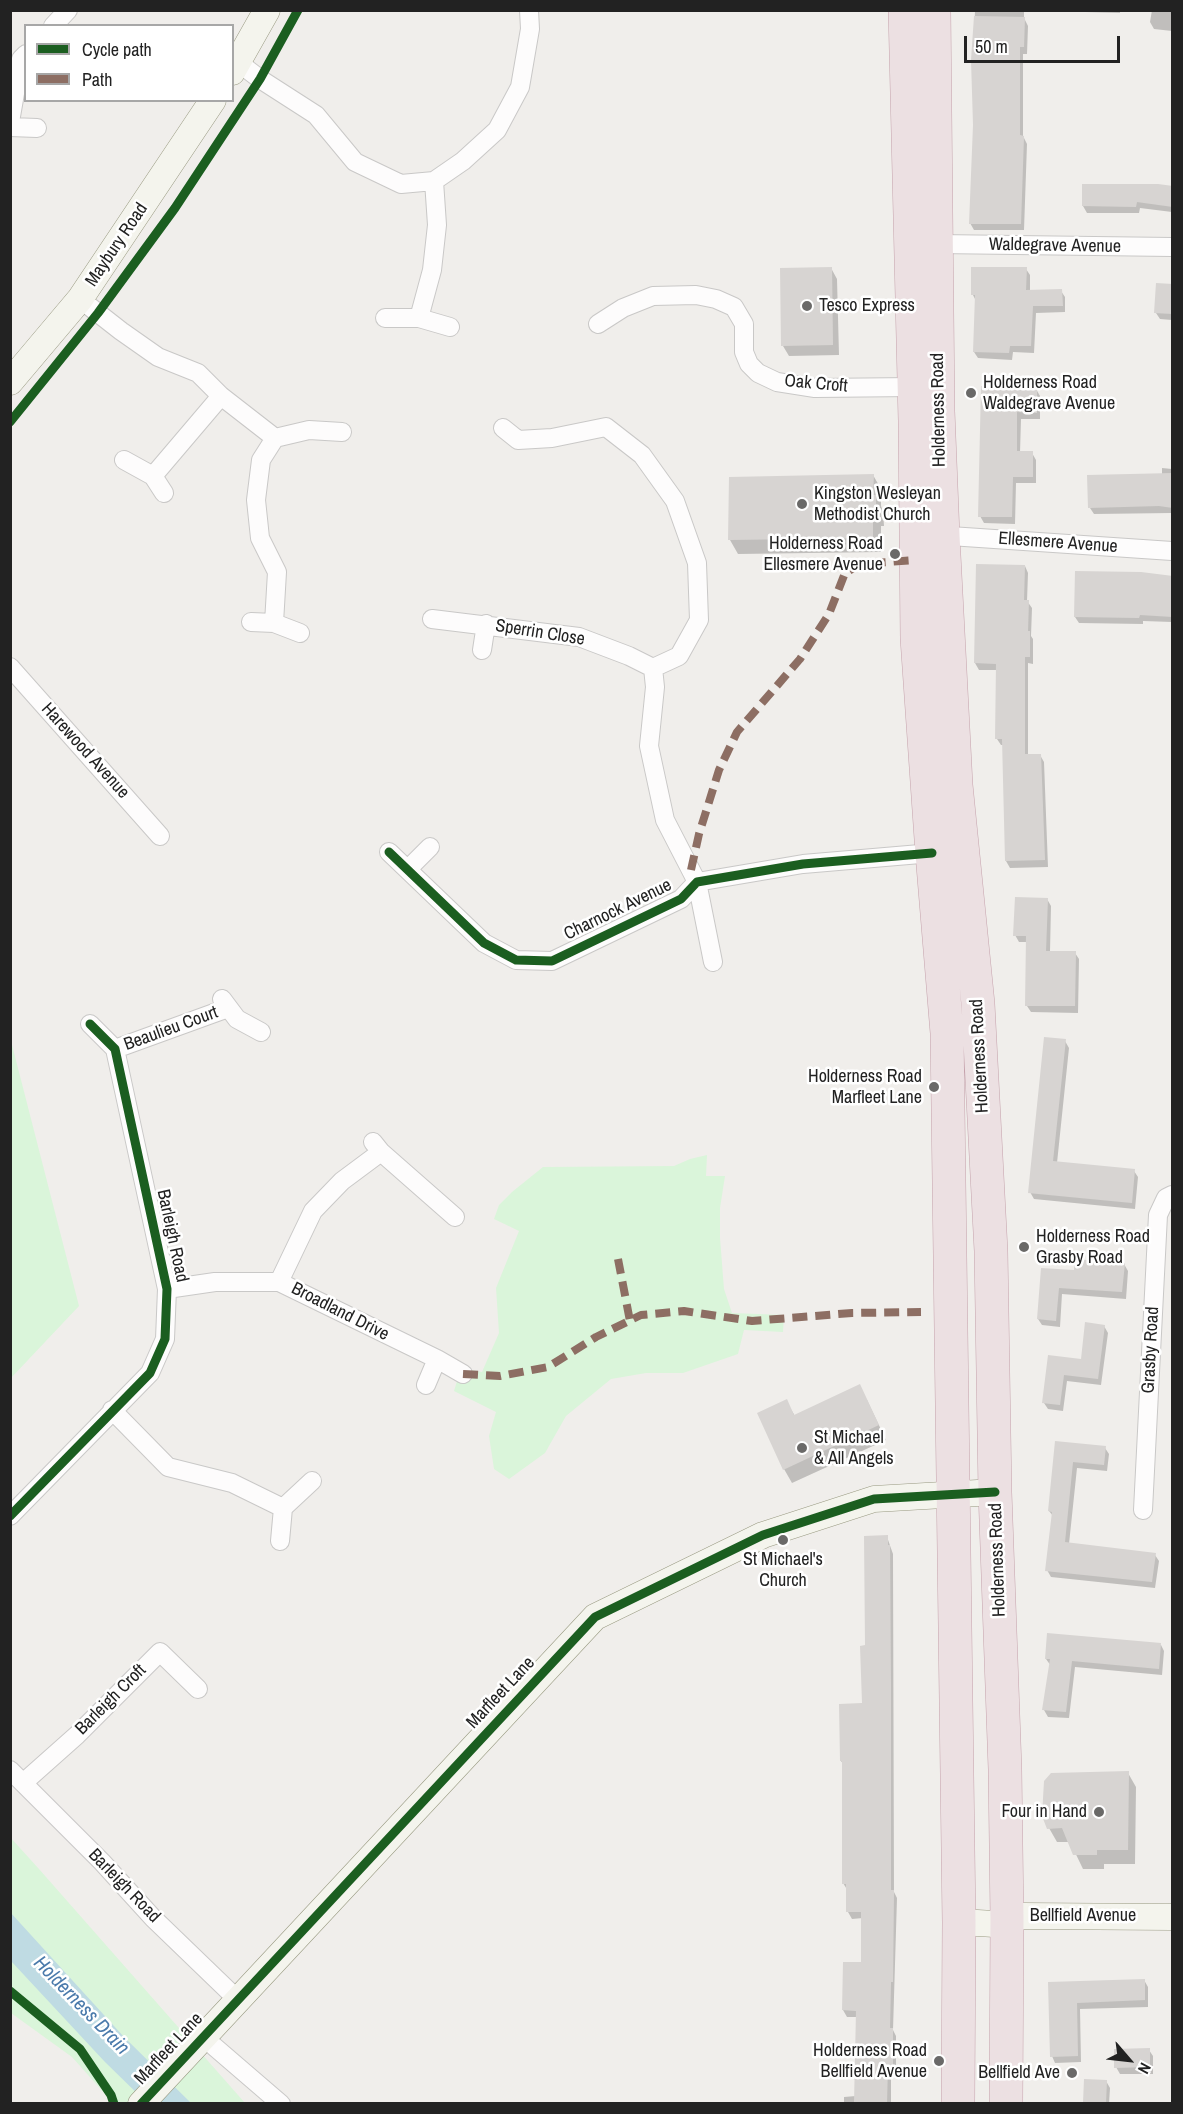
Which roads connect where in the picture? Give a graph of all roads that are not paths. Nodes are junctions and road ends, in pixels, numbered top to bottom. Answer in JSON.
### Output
{"nodes":[{"id":1,"x":68,"y":10,"type":"edge"},
{"id":2,"x":267,"y":10,"type":"edge"},
{"id":3,"x":529,"y":10,"type":"edge"},
{"id":4,"x":905,"y":10,"type":"edge"},
{"id":5,"x":934,"y":10,"type":"edge"},
{"id":6,"x":55,"y":24,"type":"edge"},
{"id":7,"x":19,"y":55,"type":"edge"},
{"id":8,"x":236,"y":67,"type":"edge"},
{"id":9,"x":212,"y":102,"type":"edge"},
{"id":10,"x":10,"y":122,"type":"edge"},
{"id":11,"x":10,"y":127,"type":"edge"},
{"id":12,"x":37,"y":128,"type":"dead end"},
{"id":13,"x":435,"y":181,"type":"junction"},
{"id":14,"x":937,"y":244,"type":"junction"},
{"id":15,"x":1173,"y":247,"type":"edge"},
{"id":16,"x":80,"y":298,"type":"junction"},
{"id":17,"x":385,"y":318,"type":"dead end"},
{"id":18,"x":418,"y":318,"type":"junction"},
{"id":19,"x":595,"y":325,"type":"dead end"},
{"id":20,"x":450,"y":327,"type":"dead end"},
{"id":21,"x":10,"y":382,"type":"edge"},
{"id":22,"x":914,"y":387,"type":"junction"},
{"id":23,"x":221,"y":396,"type":"junction"},
{"id":24,"x":330,"y":426,"type":"dead end"},
{"id":25,"x":503,"y":428,"type":"dead end"},
{"id":26,"x":275,"y":438,"type":"junction"},
{"id":27,"x":124,"y":460,"type":"dead end"},
{"id":28,"x":153,"y":476,"type":"junction"},
{"id":29,"x":164,"y":493,"type":"dead end"},
{"id":30,"x":929,"y":535,"type":"junction"},
{"id":31,"x":1173,"y":551,"type":"edge"},
{"id":32,"x":432,"y":619,"type":"dead end"},
{"id":33,"x":250,"y":622,"type":"dead end"},
{"id":34,"x":274,"y":623,"type":"junction"},
{"id":35,"x":486,"y":624,"type":"junction"},
{"id":36,"x":300,"y":633,"type":"dead end"},
{"id":37,"x":482,"y":650,"type":"dead end"},
{"id":38,"x":10,"y":667,"type":"edge"},
{"id":39,"x":653,"y":668,"type":"junction"},
{"id":40,"x":160,"y":836,"type":"dead end"},
{"id":41,"x":430,"y":847,"type":"dead end"},
{"id":42,"x":390,"y":852,"type":"dead end"},
{"id":43,"x":932,"y":854,"type":"junction"},
{"id":44,"x":408,"y":869,"type":"junction"},
{"id":45,"x":697,"y":882,"type":"junction"},
{"id":46,"x":712,"y":962,"type":"dead end"},
{"id":47,"x":90,"y":1024,"type":"dead end"},
{"id":48,"x":261,"y":1032,"type":"dead end"},
{"id":49,"x":115,"y":1049,"type":"junction"},
{"id":50,"x":1173,"y":1195,"type":"edge"},
{"id":51,"x":455,"y":1217,"type":"dead end"},
{"id":52,"x":279,"y":1282,"type":"junction"},
{"id":53,"x":167,"y":1288,"type":"junction"},
{"id":54,"x":438,"y":1359,"type":"junction"},
{"id":55,"x":463,"y":1374,"type":"dead end"},
{"id":56,"x":426,"y":1385,"type":"dead end"},
{"id":57,"x":112,"y":1410,"type":"junction"},
{"id":58,"x":312,"y":1481,"type":"dead end"},
{"id":59,"x":996,"y":1492,"type":"junction"},
{"id":60,"x":954,"y":1495,"type":"junction"},
{"id":61,"x":283,"y":1508,"type":"junction"},
{"id":62,"x":1143,"y":1510,"type":"dead end"},
{"id":63,"x":10,"y":1516,"type":"edge"},
{"id":64,"x":280,"y":1541,"type":"dead end"},
{"id":65,"x":198,"y":1689,"type":"dead end"},
{"id":66,"x":17,"y":1777,"type":"edge"},
{"id":67,"x":1173,"y":1917,"type":"edge"},
{"id":68,"x":1007,"y":1919,"type":"junction"},
{"id":69,"x":959,"y":1922,"type":"junction"},
{"id":70,"x":238,"y":2000,"type":"junction"},
{"id":71,"x":202,"y":2036,"type":"junction"},
{"id":72,"x":141,"y":2103,"type":"edge"},
{"id":73,"x":281,"y":2103,"type":"edge"},
{"id":74,"x":958,"y":2103,"type":"edge"},
{"id":75,"x":1006,"y":2103,"type":"edge"}],
"edges":[{"from":1,"to":6,"type":"street"},
{"from":2,"to":8,"type":"street"},
{"from":3,"to":13,"type":"street"},
{"from":4,"to":22,"type":"highway","name":"Holderness Road"},
{"from":5,"to":14,"type":"highway","name":"Holderness Road"},
{"from":7,"to":10,"type":"street"},
{"from":8,"to":13,"type":"street"},
{"from":9,"to":16,"type":"street","name":"Maybury Road"},
{"from":11,"to":12,"type":"street"},
{"from":13,"to":18,"type":"street"},
{"from":14,"to":15,"type":"street","name":"Waldegrave Avenue"},
{"from":14,"to":30,"type":"highway","name":"Holderness Road"},
{"from":16,"to":21,"type":"street","name":"Maybury Road"},
{"from":16,"to":23,"type":"street"},
{"from":17,"to":18,"type":"street"},
{"from":18,"to":20,"type":"street"},
{"from":19,"to":22,"type":"street","name":"Oak Croft"},
{"from":22,"to":30,"type":"highway","name":"Holderness Road"},
{"from":23,"to":26,"type":"street"},
{"from":23,"to":28,"type":"street"},
{"from":24,"to":26,"type":"street"},
{"from":25,"to":39,"type":"street"},
{"from":26,"to":34,"type":"street"},
{"from":27,"to":28,"type":"street"},
{"from":28,"to":29,"type":"street"},
{"from":30,"to":31,"type":"street","name":"Ellesmere Avenue"},
{"from":30,"to":43,"type":"highway","name":"Holderness Road"},
{"from":30,"to":59,"type":"highway","name":"Holderness Road"},
{"from":32,"to":35,"type":"street","name":"Sperrin Close"},
{"from":33,"to":34,"type":"street"},
{"from":34,"to":36,"type":"street"},
{"from":35,"to":37,"type":"street","name":"Sperrin Close"},
{"from":35,"to":39,"type":"street","name":"Sperrin Close"},
{"from":38,"to":40,"type":"street","name":"Harewood Avenue"},
{"from":39,"to":45,"type":"street"},
{"from":41,"to":44,"type":"street"},
{"from":42,"to":44,"type":"street","name":"Charnock Avenue"},
{"from":43,"to":45,"type":"street","name":"Charnock Avenue"},
{"from":43,"to":60,"type":"highway","name":"Holderness Road"},
{"from":44,"to":45,"type":"street","name":"Charnock Avenue"},
{"from":45,"to":46,"type":"street"},
{"from":47,"to":49,"type":"street"},
{"from":48,"to":49,"type":"street","name":"Beaulieu Court"},
{"from":49,"to":53,"type":"street","name":"Barleigh Road"},
{"from":50,"to":62,"type":"street","name":"Grasby Road"},
{"from":51,"to":52,"type":"street"},
{"from":52,"to":53,"type":"street","name":"Broadland Drive"},
{"from":52,"to":54,"type":"street","name":"Broadland Drive"},
{"from":53,"to":57,"type":"street","name":"Barleigh Road"},
{"from":54,"to":55,"type":"street","name":"Broadland Drive"},
{"from":54,"to":56,"type":"street"},
{"from":57,"to":61,"type":"street"},
{"from":57,"to":63,"type":"street","name":"Barleigh Road"},
{"from":58,"to":61,"type":"street"},
{"from":59,"to":60,"type":"street","name":"Marfleet Lane"},
{"from":59,"to":68,"type":"highway","name":"Holderness Road"},
{"from":60,"to":69,"type":"highway","name":"Holderness Road"},
{"from":60,"to":70,"type":"street","name":"Marfleet Lane"},
{"from":61,"to":64,"type":"street"},
{"from":65,"to":66,"type":"street","name":"Barleigh Croft"},
{"from":66,"to":70,"type":"street","name":"Barleigh Road"},
{"from":67,"to":68,"type":"street","name":"Bellfield Avenue"},
{"from":68,"to":69,"type":"street","name":"Bellfield Avenue"},
{"from":68,"to":75,"type":"highway","name":"Holderness Road"},
{"from":69,"to":74,"type":"highway","name":"Holderness Road"},
{"from":70,"to":71,"type":"street","name":"Marfleet Lane"},
{"from":71,"to":72,"type":"street","name":"Marfleet Lane"},
{"from":71,"to":73,"type":"street"}]}
